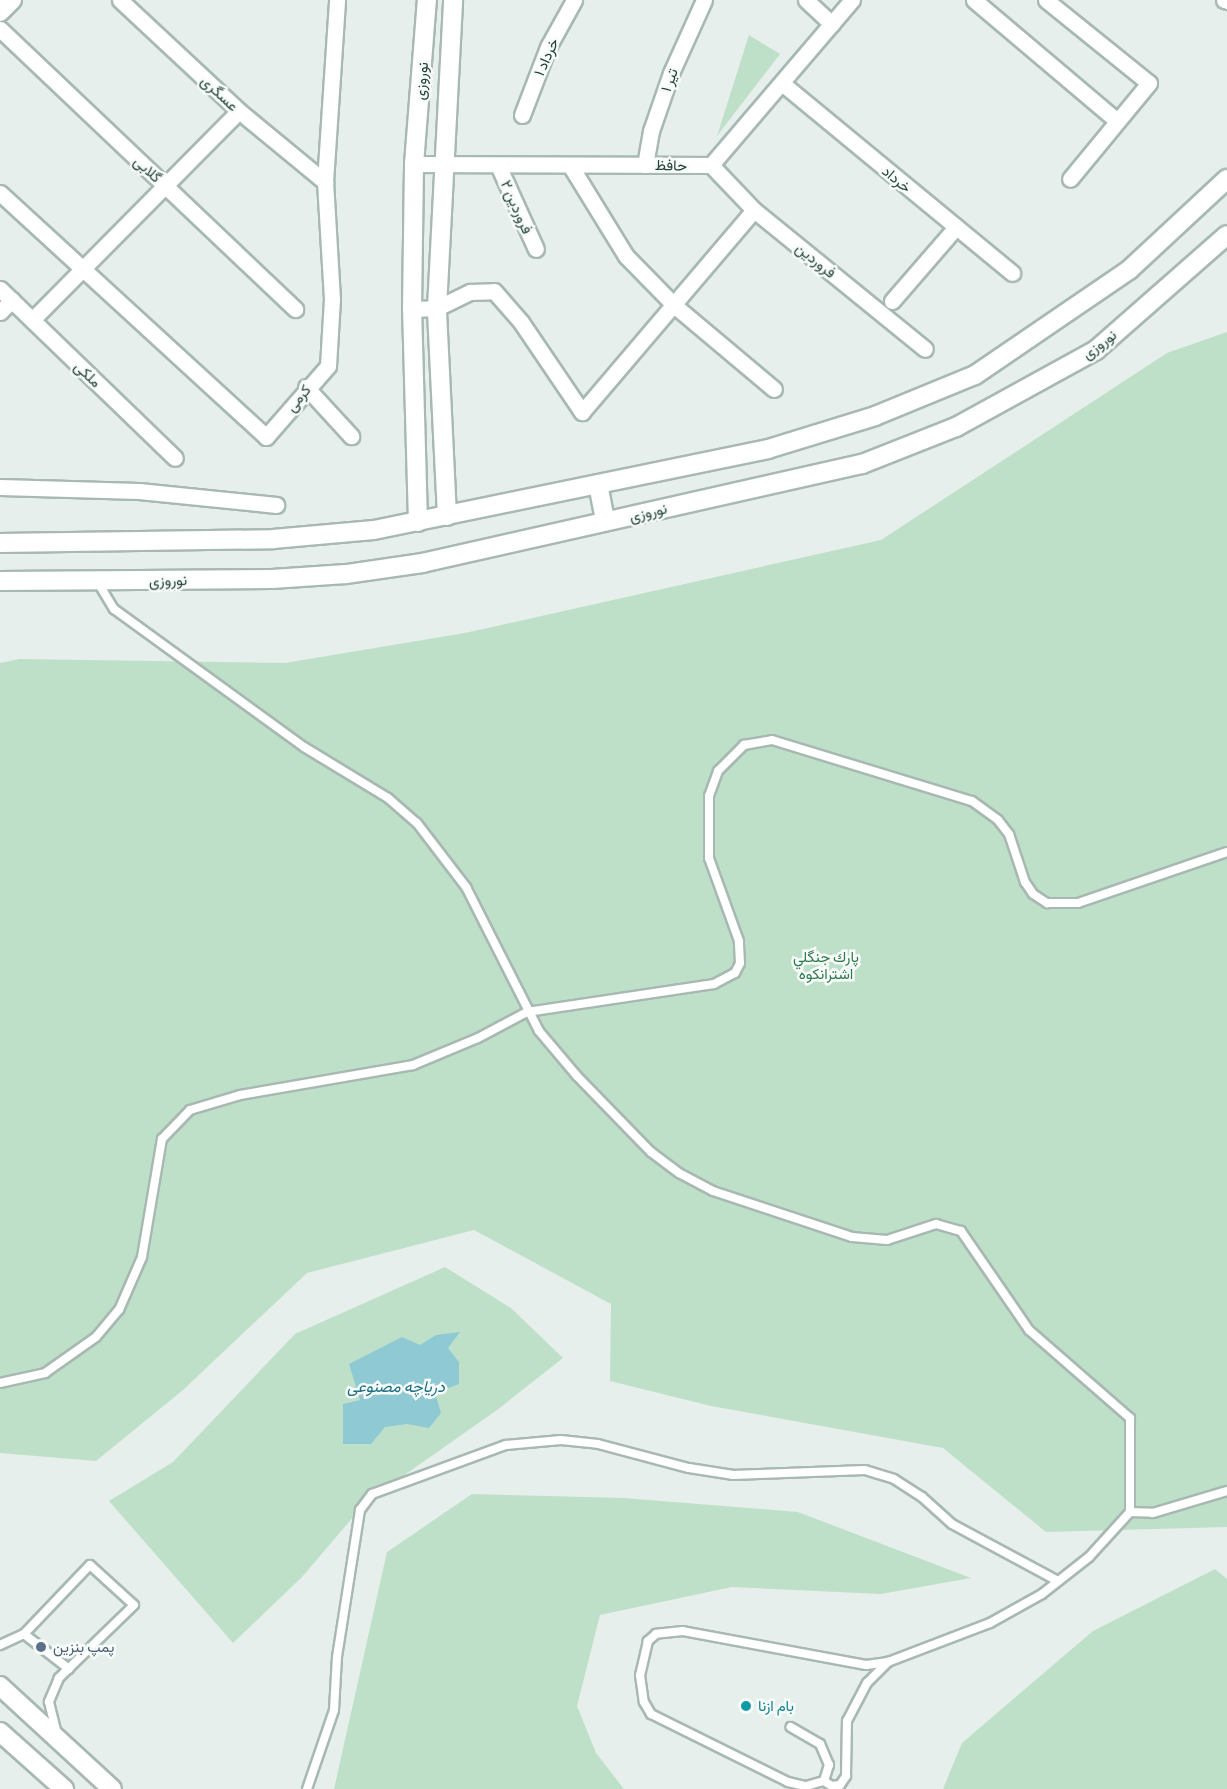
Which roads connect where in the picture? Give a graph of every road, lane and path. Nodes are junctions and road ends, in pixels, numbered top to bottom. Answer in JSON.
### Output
{"nodes":[{"id":1,"x":12,"y":0,"type":"edge"},
{"id":2,"x":120,"y":0,"type":"edge"},
{"id":3,"x":337,"y":0,"type":"edge"},
{"id":4,"x":427,"y":0,"type":"edge"},
{"id":5,"x":453,"y":0,"type":"edge"},
{"id":6,"x":574,"y":0,"type":"edge"},
{"id":7,"x":806,"y":0,"type":"edge"},
{"id":8,"x":852,"y":0,"type":"edge"},
{"id":9,"x":974,"y":0,"type":"edge"},
{"id":10,"x":1046,"y":0,"type":"edge"},
{"id":11,"x":701,"y":2,"type":"edge"},
{"id":12,"x":0,"y":12,"type":"edge"},
{"id":13,"x":832,"y":24,"type":"junction"},
{"id":14,"x":0,"y":29,"type":"edge"},
{"id":15,"x":783,"y":84,"type":"junction"},
{"id":16,"x":239,"y":111,"type":"junction"},
{"id":17,"x":522,"y":115,"type":"dead end"},
{"id":18,"x":1117,"y":121,"type":"junction"},
{"id":19,"x":414,"y":164,"type":"junction"},
{"id":20,"x":442,"y":165,"type":"junction"},
{"id":21,"x":498,"y":165,"type":"junction"},
{"id":22,"x":570,"y":165,"type":"junction"},
{"id":23,"x":645,"y":165,"type":"junction"},
{"id":24,"x":711,"y":165,"type":"junction"},
{"id":25,"x":1070,"y":179,"type":"dead end"},
{"id":26,"x":1227,"y":179,"type":"edge"},
{"id":27,"x":325,"y":182,"type":"junction"},
{"id":28,"x":165,"y":185,"type":"junction"},
{"id":29,"x":0,"y":193,"type":"edge"},
{"id":30,"x":754,"y":210,"type":"junction"},
{"id":31,"x":956,"y":227,"type":"junction"},
{"id":32,"x":1227,"y":235,"type":"edge"},
{"id":33,"x":536,"y":249,"type":"dead end"},
{"id":34,"x":81,"y":270,"type":"junction"},
{"id":35,"x":1012,"y":273,"type":"dead end"},
{"id":36,"x":6,"y":295,"type":"edge"},
{"id":37,"x":892,"y":301,"type":"dead end"},
{"id":38,"x":675,"y":306,"type":"junction"},
{"id":39,"x":437,"y":308,"type":"junction"},
{"id":40,"x":295,"y":309,"type":"dead end"},
{"id":41,"x":412,"y":309,"type":"junction"},
{"id":42,"x":0,"y":312,"type":"edge"},
{"id":43,"x":32,"y":320,"type":"junction"},
{"id":44,"x":925,"y":349,"type":"dead end"},
{"id":45,"x":306,"y":387,"type":"junction"},
{"id":46,"x":774,"y":389,"type":"dead end"},
{"id":47,"x":351,"y":436,"type":"dead end"},
{"id":48,"x":176,"y":458,"type":"dead end"},
{"id":49,"x":598,"y":484,"type":"junction"},
{"id":50,"x":0,"y":487,"type":"edge"},
{"id":51,"x":276,"y":504,"type":"dead end"},
{"id":52,"x":447,"y":516,"type":"junction"},
{"id":53,"x":605,"y":521,"type":"junction"},
{"id":54,"x":418,"y":522,"type":"junction"},
{"id":55,"x":0,"y":543,"type":"edge"},
{"id":56,"x":0,"y":581,"type":"edge"},
{"id":57,"x":98,"y":581,"type":"junction"},
{"id":58,"x":1227,"y":852,"type":"edge"},
{"id":59,"x":527,"y":1012,"type":"junction"},
{"id":60,"x":0,"y":1383,"type":"edge"},
{"id":61,"x":1227,"y":1491,"type":"edge"},
{"id":62,"x":1130,"y":1512,"type":"junction"},
{"id":63,"x":1058,"y":1581,"type":"junction"},
{"id":64,"x":24,"y":1634,"type":"junction"},
{"id":65,"x":0,"y":1645,"type":"edge"},
{"id":66,"x":888,"y":1662,"type":"junction"},
{"id":67,"x":69,"y":1669,"type":"junction"},
{"id":68,"x":0,"y":1686,"type":"edge"},
{"id":69,"x":791,"y":1727,"type":"dead end"},
{"id":70,"x":0,"y":1732,"type":"edge"},
{"id":71,"x":57,"y":1736,"type":"junction"},
{"id":72,"x":824,"y":1780,"type":"junction"},
{"id":73,"x":64,"y":1789,"type":"edge"},
{"id":74,"x":112,"y":1789,"type":"edge"},
{"id":75,"x":307,"y":1789,"type":"edge"}],
"edges":[{"from":1,"to":12,"type":"street"},
{"from":2,"to":16,"type":"street","name":"عسگری"},
{"from":3,"to":27,"type":"street","name":"کرمی"},
{"from":4,"to":19,"type":"street","name":"نوروزی"},
{"from":5,"to":20,"type":"street","name":"نوروزی"},
{"from":6,"to":17,"type":"street","name":"خرداد ۱"},
{"from":7,"to":13,"type":"street"},
{"from":8,"to":13,"type":"street"},
{"from":9,"to":18,"type":"street"},
{"from":10,"to":18,"type":"street"},
{"from":11,"to":23,"type":"street","name":"تیر ۱"},
{"from":13,"to":15,"type":"street"},
{"from":14,"to":28,"type":"street","name":"گلابی"},
{"from":15,"to":24,"type":"street"},
{"from":15,"to":31,"type":"street","name":"خرداد"},
{"from":16,"to":27,"type":"street","name":"عسگری"},
{"from":16,"to":28,"type":"street"},
{"from":18,"to":25,"type":"street"},
{"from":19,"to":20,"type":"street","name":"حافظ"},
{"from":19,"to":41,"type":"street","name":"نوروزی"},
{"from":20,"to":21,"type":"street","name":"حافظ"},
{"from":20,"to":39,"type":"street","name":"نوروزی"},
{"from":21,"to":22,"type":"street","name":"حافظ"},
{"from":21,"to":33,"type":"street","name":"فروردین ۲"},
{"from":22,"to":23,"type":"street","name":"حافظ"},
{"from":22,"to":38,"type":"street"},
{"from":23,"to":24,"type":"street","name":"حافظ"},
{"from":24,"to":30,"type":"street","name":"فروردین"},
{"from":26,"to":49,"type":"street"},
{"from":27,"to":45,"type":"street","name":"کرمی"},
{"from":28,"to":34,"type":"street"},
{"from":28,"to":40,"type":"street","name":"گلابی"},
{"from":29,"to":34,"type":"street","name":"کرمی"},
{"from":30,"to":38,"type":"street"},
{"from":30,"to":44,"type":"street","name":"فروردین"},
{"from":31,"to":35,"type":"street","name":"خرداد"},
{"from":31,"to":37,"type":"street"},
{"from":32,"to":53,"type":"street","name":"نوروزی"},
{"from":34,"to":43,"type":"street"},
{"from":34,"to":45,"type":"street","name":"کرمی"},
{"from":36,"to":42,"type":"street"},
{"from":36,"to":43,"type":"street","name":"ملکی"},
{"from":38,"to":39,"type":"street"},
{"from":38,"to":46,"type":"street"},
{"from":39,"to":41,"type":"street"},
{"from":39,"to":52,"type":"street","name":"نوروزی"},
{"from":41,"to":54,"type":"street","name":"نوروزی"},
{"from":43,"to":48,"type":"street","name":"ملکی"},
{"from":45,"to":47,"type":"street"},
{"from":49,"to":52,"type":"street"},
{"from":49,"to":53,"type":"street"},
{"from":50,"to":51,"type":"street"},
{"from":52,"to":54,"type":"street"},
{"from":53,"to":57,"type":"street","name":"نوروزی"},
{"from":54,"to":55,"type":"street"},
{"from":56,"to":57,"type":"street","name":"نوروزی"},
{"from":57,"to":59,"type":"lane"},
{"from":58,"to":59,"type":"lane"},
{"from":59,"to":60,"type":"lane"},
{"from":59,"to":62,"type":"lane"},
{"from":61,"to":62,"type":"lane"},
{"from":62,"to":63,"type":"lane"},
{"from":63,"to":66,"type":"lane"},
{"from":63,"to":75,"type":"lane"},
{"from":64,"to":65,"type":"lane"},
{"from":64,"to":67,"type":"lane"},
{"from":64,"to":67,"type":"lane"},
{"from":66,"to":72,"type":"lane"},
{"from":66,"to":72,"type":"lane"},
{"from":67,"to":71,"type":"lane"},
{"from":68,"to":71,"type":"street"},
{"from":69,"to":72,"type":"lane"},
{"from":70,"to":73,"type":"street"},
{"from":71,"to":74,"type":"street"}]}
